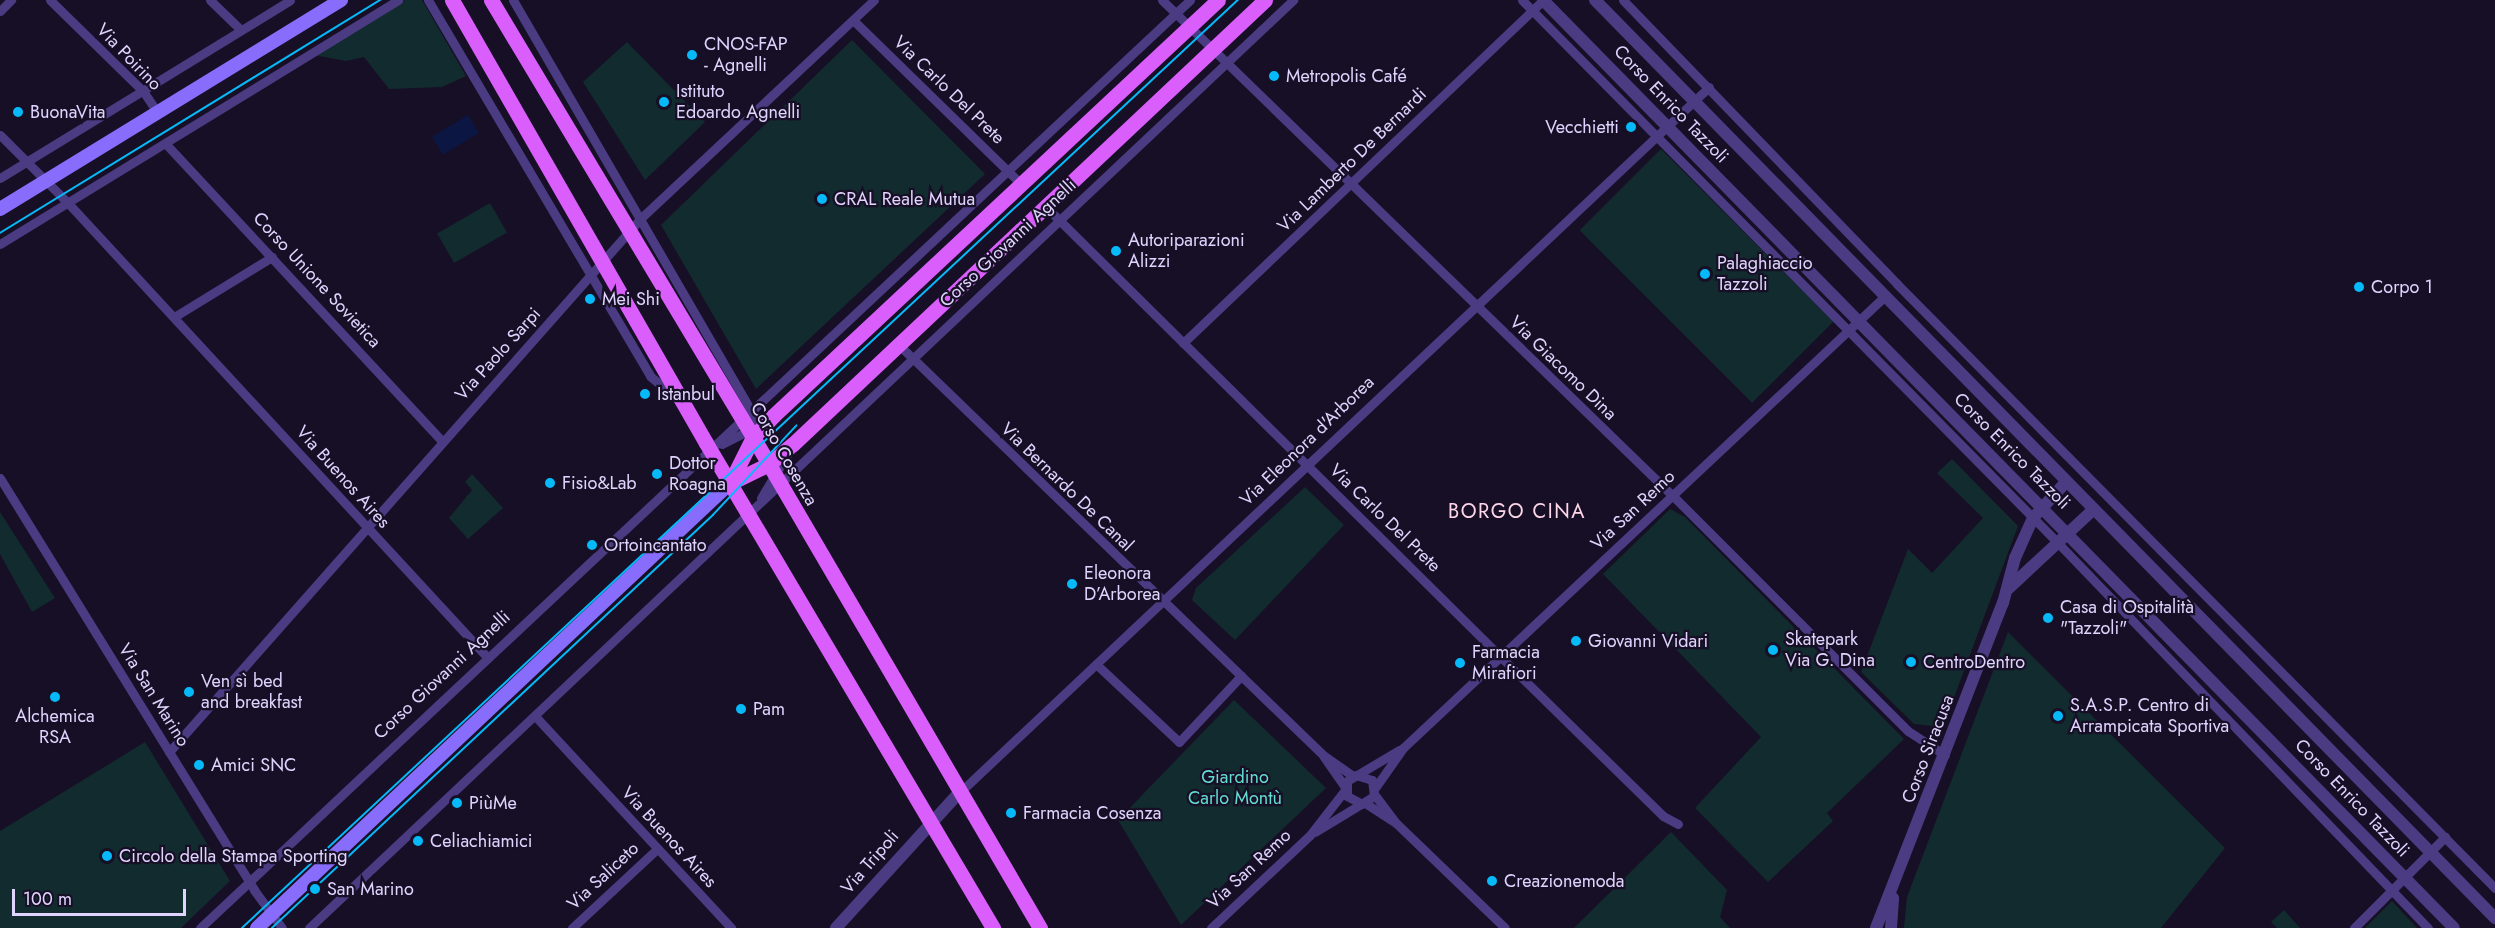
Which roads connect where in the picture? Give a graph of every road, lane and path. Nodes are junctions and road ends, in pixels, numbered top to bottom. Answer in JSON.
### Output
{"nodes":[{"id":1,"x":11,"y":0,"type":"edge"},
{"id":2,"x":50,"y":0,"type":"edge"},
{"id":3,"x":210,"y":0,"type":"edge"},
{"id":4,"x":290,"y":0,"type":"edge"},
{"id":5,"x":341,"y":0,"type":"edge"},
{"id":6,"x":398,"y":0,"type":"edge"},
{"id":7,"x":428,"y":0,"type":"edge"},
{"id":8,"x":452,"y":0,"type":"edge"},
{"id":9,"x":491,"y":0,"type":"edge"},
{"id":10,"x":513,"y":0,"type":"edge"},
{"id":11,"x":874,"y":0,"type":"edge"},
{"id":12,"x":1162,"y":0,"type":"edge"},
{"id":13,"x":1190,"y":0,"type":"edge"},
{"id":14,"x":1218,"y":0,"type":"edge"},
{"id":15,"x":1264,"y":0,"type":"edge"},
{"id":16,"x":1293,"y":0,"type":"edge"},
{"id":17,"x":1522,"y":0,"type":"edge"},
{"id":18,"x":1543,"y":0,"type":"edge"},
{"id":19,"x":1596,"y":0,"type":"edge"},
{"id":20,"x":1623,"y":0,"type":"edge"},
{"id":21,"x":0,"y":11,"type":"edge"},
{"id":22,"x":1532,"y":11,"type":"junction"},
{"id":23,"x":1176,"y":14,"type":"junction"},
{"id":24,"x":853,"y":20,"type":"junction"},
{"id":25,"x":1190,"y":27,"type":"junction"},
{"id":26,"x":241,"y":30,"type":"junction"},
{"id":27,"x":1213,"y":50,"type":"junction"},
{"id":28,"x":1227,"y":63,"type":"junction"},
{"id":29,"x":1708,"y":87,"type":"junction"},
{"id":30,"x":143,"y":91,"type":"junction"},
{"id":31,"x":1695,"y":101,"type":"junction"},
{"id":32,"x":158,"y":112,"type":"junction"},
{"id":33,"x":1667,"y":127,"type":"junction"},
{"id":34,"x":0,"y":135,"type":"edge"},
{"id":35,"x":1658,"y":136,"type":"junction"},
{"id":36,"x":165,"y":143,"type":"junction"},
{"id":37,"x":27,"y":162,"type":"junction"},
{"id":38,"x":1009,"y":172,"type":"junction"},
{"id":39,"x":0,"y":178,"type":"edge"},
{"id":40,"x":47,"y":180,"type":"junction"},
{"id":41,"x":1021,"y":184,"type":"junction"},
{"id":42,"x":1351,"y":184,"type":"junction"},
{"id":43,"x":69,"y":202,"type":"junction"},
{"id":44,"x":1045,"y":206,"type":"junction"},
{"id":45,"x":0,"y":209,"type":"edge"},
{"id":46,"x":641,"y":218,"type":"junction"},
{"id":47,"x":1060,"y":221,"type":"junction"},
{"id":48,"x":629,"y":232,"type":"junction"},
{"id":49,"x":0,"y":244,"type":"edge"},
{"id":50,"x":272,"y":257,"type":"junction"},
{"id":51,"x":603,"y":260,"type":"junction"},
{"id":52,"x":592,"y":273,"type":"junction"},
{"id":53,"x":1884,"y":296,"type":"junction"},
{"id":54,"x":865,"y":305,"type":"junction"},
{"id":55,"x":1475,"y":306,"type":"junction"},
{"id":56,"x":174,"y":317,"type":"junction"},
{"id":57,"x":876,"y":317,"type":"junction"},
{"id":58,"x":1853,"y":325,"type":"junction"},
{"id":59,"x":1183,"y":343,"type":"junction"},
{"id":60,"x":898,"y":344,"type":"junction"},
{"id":61,"x":913,"y":359,"type":"junction"},
{"id":62,"x":685,"y":406,"type":"junction"},
{"id":63,"x":750,"y":425,"type":"junction"},
{"id":64,"x":442,"y":441,"type":"junction"},
{"id":65,"x":710,"y":450,"type":"junction"},
{"id":66,"x":1307,"y":465,"type":"junction"},
{"id":67,"x":2080,"y":469,"type":"junction"},
{"id":68,"x":775,"y":475,"type":"junction"},
{"id":69,"x":0,"y":478,"type":"edge"},
{"id":70,"x":2066,"y":482,"type":"junction"},
{"id":71,"x":730,"y":483,"type":"junction"},
{"id":72,"x":1673,"y":496,"type":"junction"},
{"id":73,"x":2042,"y":507,"type":"junction"},
{"id":74,"x":2093,"y":510,"type":"junction"},
{"id":75,"x":749,"y":514,"type":"junction"},
{"id":76,"x":2033,"y":518,"type":"junction"},
{"id":77,"x":366,"y":527,"type":"junction"},
{"id":78,"x":2069,"y":534,"type":"junction"},
{"id":79,"x":2058,"y":543,"type":"junction"},
{"id":80,"x":2008,"y":589,"type":"junction"},
{"id":81,"x":1163,"y":602,"type":"junction"},
{"id":82,"x":1501,"y":656,"type":"junction"},
{"id":83,"x":488,"y":658,"type":"junction"},
{"id":84,"x":1096,"y":664,"type":"junction"},
{"id":85,"x":1241,"y":676,"type":"junction"},
{"id":86,"x":535,"y":716,"type":"junction"},
{"id":87,"x":1403,"y":748,"type":"junction"},
{"id":88,"x":169,"y":752,"type":"junction"},
{"id":89,"x":1323,"y":755,"type":"junction"},
{"id":90,"x":1945,"y":755,"type":"junction"},
{"id":91,"x":1355,"y":775,"type":"junction"},
{"id":92,"x":1345,"y":788,"type":"junction"},
{"id":93,"x":1375,"y":791,"type":"junction"},
{"id":94,"x":959,"y":793,"type":"junction"},
{"id":95,"x":1364,"y":803,"type":"junction"},
{"id":96,"x":931,"y":821,"type":"junction"},
{"id":97,"x":1396,"y":823,"type":"junction"},
{"id":98,"x":1678,"y":824,"type":"dead end"},
{"id":99,"x":1310,"y":834,"type":"junction"},
{"id":100,"x":2445,"y":837,"type":"junction"},
{"id":101,"x":657,"y":849,"type":"junction"},
{"id":102,"x":2431,"y":851,"type":"junction"},
{"id":103,"x":2405,"y":877,"type":"junction"},
{"id":104,"x":249,"y":882,"type":"junction"},
{"id":105,"x":1894,"y":887,"type":"junction"},
{"id":106,"x":2495,"y":888,"type":"edge"},
{"id":107,"x":2391,"y":892,"type":"junction"},
{"id":108,"x":270,"y":915,"type":"junction"},
{"id":109,"x":2495,"y":918,"type":"edge"},
{"id":110,"x":1217,"y":926,"type":"edge"},
{"id":111,"x":200,"y":928,"type":"edge"},
{"id":112,"x":257,"y":928,"type":"edge"},
{"id":113,"x":282,"y":928,"type":"edge"},
{"id":114,"x":309,"y":928,"type":"edge"},
{"id":115,"x":572,"y":928,"type":"edge"},
{"id":116,"x":731,"y":928,"type":"edge"},
{"id":117,"x":836,"y":928,"type":"edge"},
{"id":118,"x":993,"y":928,"type":"edge"},
{"id":119,"x":1040,"y":928,"type":"edge"},
{"id":120,"x":1505,"y":928,"type":"edge"},
{"id":121,"x":1876,"y":928,"type":"edge"},
{"id":122,"x":1891,"y":928,"type":"edge"},
{"id":123,"x":2354,"y":928,"type":"edge"},
{"id":124,"x":2428,"y":928,"type":"edge"},
{"id":125,"x":2454,"y":928,"type":"edge"}],
"edges":[{"from":1,"to":21,"type":"street"},
{"from":2,"to":30,"type":"street","name":"Via Poirino"},
{"from":3,"to":26,"type":"street"},
{"from":4,"to":26,"type":"street"},
{"from":5,"to":32,"type":"main road"},
{"from":6,"to":36,"type":"street"},
{"from":7,"to":52,"type":"street"},
{"from":8,"to":51,"type":"main road"},
{"from":9,"to":48,"type":"main road","name":"Corso Cosenza"},
{"from":10,"to":46,"type":"street","name":"Corso Cosenza"},
{"from":11,"to":24,"type":"street","name":"Via Paolo Sarpi"},
{"from":12,"to":23,"type":"street","name":"Via Giacomo Dina"},
{"from":13,"to":23,"type":"street","name":"Corso Giovanni Agnelli"},
{"from":14,"to":25,"type":"main road","name":"Corso Giovanni Agnelli"},
{"from":15,"to":27,"type":"main road","name":"Corso Giovanni Agnelli"},
{"from":16,"to":28,"type":"street","name":"Corso Giovanni Agnelli"},
{"from":17,"to":22,"type":"street","name":"Corso Enrico Tazzoli"},
{"from":18,"to":22,"type":"street","name":"Via Lamberto De Bernardi"},
{"from":18,"to":33,"type":"street","name":"Corso Enrico Tazzoli"},
{"from":19,"to":31,"type":"street","name":"Corso Enrico Tazzoli"},
{"from":20,"to":29,"type":"street","name":"Corso Enrico Tazzoli"},
{"from":22,"to":35,"type":"street","name":"Corso Enrico Tazzoli"},
{"from":22,"to":42,"type":"street","name":"Via Lamberto De Bernardi"},
{"from":23,"to":25,"type":"street","name":"Via Giacomo Dina"},
{"from":23,"to":38,"type":"street","name":"Corso Giovanni Agnelli"},
{"from":24,"to":38,"type":"street","name":"Via Carlo Del Prete"},
{"from":24,"to":46,"type":"street","name":"Via Paolo Sarpi"},
{"from":25,"to":27,"type":"street","name":"Via Giacomo Dina"},
{"from":25,"to":41,"type":"main road","name":"Corso Giovanni Agnelli"},
{"from":26,"to":30,"type":"street"},
{"from":27,"to":28,"type":"street","name":"Via Giacomo Dina"},
{"from":27,"to":44,"type":"main road","name":"Corso Giovanni Agnelli"},
{"from":28,"to":42,"type":"street","name":"Via Giacomo Dina"},
{"from":28,"to":47,"type":"street","name":"Corso Giovanni Agnelli"},
{"from":29,"to":31,"type":"street","name":"Via Eleonora d'Arborea"},
{"from":29,"to":67,"type":"street","name":"Corso Enrico Tazzoli"},
{"from":30,"to":32,"type":"street","name":"Via Poirino"},
{"from":30,"to":37,"type":"street"},
{"from":31,"to":33,"type":"street","name":"Via Eleonora d'Arborea"},
{"from":31,"to":53,"type":"street","name":"Corso Enrico Tazzoli"},
{"from":32,"to":40,"type":"main road"},
{"from":33,"to":35,"type":"street","name":"Via Eleonora d'Arborea"},
{"from":33,"to":58,"type":"street","name":"Corso Enrico Tazzoli"},
{"from":34,"to":37,"type":"street","name":"Via Buenos Aires"},
{"from":35,"to":55,"type":"street","name":"Via Eleonora d'Arborea"},
{"from":35,"to":58,"type":"street","name":"Corso Enrico Tazzoli"},
{"from":36,"to":43,"type":"street"},
{"from":36,"to":50,"type":"street","name":"Corso Unione Sovietica"},
{"from":37,"to":39,"type":"street"},
{"from":37,"to":40,"type":"street","name":"Via Buenos Aires"},
{"from":38,"to":41,"type":"street","name":"Via Carlo Del Prete"},
{"from":38,"to":54,"type":"street","name":"Corso Giovanni Agnelli"},
{"from":40,"to":43,"type":"street","name":"Via Buenos Aires"},
{"from":40,"to":45,"type":"main road"},
{"from":41,"to":57,"type":"main road","name":"Corso Giovanni Agnelli"},
{"from":42,"to":55,"type":"street","name":"Via Giacomo Dina"},
{"from":42,"to":59,"type":"street","name":"Via Lamberto De Bernardi"},
{"from":43,"to":49,"type":"street"},
{"from":43,"to":56,"type":"street","name":"Via Buenos Aires"},
{"from":44,"to":47,"type":"street","name":"Via Carlo Del Prete"},
{"from":44,"to":60,"type":"main road","name":"Corso Giovanni Agnelli"},
{"from":46,"to":48,"type":"street","name":"Via Paolo Sarpi"},
{"from":46,"to":63,"type":"street","name":"Corso Cosenza"},
{"from":47,"to":59,"type":"street","name":"Via Carlo Del Prete"},
{"from":47,"to":61,"type":"street","name":"Corso Giovanni Agnelli"},
{"from":48,"to":51,"type":"street","name":"Via Paolo Sarpi"},
{"from":48,"to":63,"type":"main road","name":"Corso Cosenza"},
{"from":50,"to":56,"type":"street"},
{"from":50,"to":64,"type":"street","name":"Corso Unione Sovietica"},
{"from":51,"to":52,"type":"street","name":"Via Paolo Sarpi"},
{"from":51,"to":62,"type":"main road"},
{"from":52,"to":62,"type":"street"},
{"from":52,"to":64,"type":"street","name":"Via Paolo Sarpi"},
{"from":53,"to":58,"type":"street","name":"Via San Remo"},
{"from":53,"to":70,"type":"street","name":"Corso Enrico Tazzoli"},
{"from":54,"to":57,"type":"street"},
{"from":54,"to":63,"type":"street","name":"Corso Giovanni Agnelli"},
{"from":55,"to":66,"type":"street","name":"Via Eleonora d'Arborea"},
{"from":55,"to":72,"type":"street","name":"Via Giacomo Dina"},
{"from":56,"to":77,"type":"street","name":"Via Buenos Aires"},
{"from":57,"to":63,"type":"main road","name":"Corso Giovanni Agnelli"},
{"from":58,"to":72,"type":"street","name":"Via San Remo"},
{"from":58,"to":73,"type":"street","name":"Corso Enrico Tazzoli"},
{"from":58,"to":76,"type":"street","name":"Corso Enrico Tazzoli"},
{"from":59,"to":66,"type":"street","name":"Via Carlo Del Prete"},
{"from":60,"to":61,"type":"street","name":"Via Bernardo De Canal"},
{"from":60,"to":68,"type":"main road","name":"Corso Giovanni Agnelli"},
{"from":61,"to":68,"type":"street","name":"Corso Giovanni Agnelli"},
{"from":61,"to":81,"type":"street","name":"Via Bernardo De Canal"},
{"from":62,"to":65,"type":"main road"},
{"from":63,"to":65,"type":"street","name":"Corso Giovanni Agnelli"},
{"from":63,"to":68,"type":"main road","name":"Corso Cosenza"},
{"from":63,"to":71,"type":"main road","name":"Corso Giovanni Agnelli"},
{"from":64,"to":77,"type":"street","name":"Via Paolo Sarpi"},
{"from":65,"to":71,"type":"main road"},
{"from":65,"to":83,"type":"street","name":"Corso Giovanni Agnelli"},
{"from":66,"to":81,"type":"street","name":"Via Eleonora d'Arborea"},
{"from":66,"to":82,"type":"street","name":"Via Carlo Del Prete"},
{"from":67,"to":70,"type":"street","name":"Corso Siracusa"},
{"from":67,"to":100,"type":"street","name":"Corso Enrico Tazzoli"},
{"from":68,"to":71,"type":"main road","name":"Corso Giovanni Agnelli"},
{"from":68,"to":75,"type":"street","name":"Corso Giovanni Agnelli"},
{"from":68,"to":94,"type":"main road","name":"Corso Cosenza"},
{"from":69,"to":88,"type":"street","name":"Via San Marino"},
{"from":70,"to":73,"type":"street","name":"Corso Siracusa"},
{"from":70,"to":74,"type":"street","name":"Corso Enrico Tazzoli"},
{"from":71,"to":75,"type":"main road"},
{"from":71,"to":108,"type":"main road","name":"Corso Giovanni Agnelli"},
{"from":72,"to":82,"type":"street","name":"Via San Remo"},
{"from":72,"to":90,"type":"street","name":"Via Giacomo Dina"},
{"from":73,"to":76,"type":"street","name":"Corso Siracusa"},
{"from":73,"to":78,"type":"street","name":"Corso Enrico Tazzoli"},
{"from":74,"to":78,"type":"street","name":"Corso Siracusa"},
{"from":74,"to":102,"type":"street","name":"Corso Enrico Tazzoli"},
{"from":75,"to":86,"type":"street","name":"Corso Giovanni Agnelli"},
{"from":75,"to":96,"type":"main road"},
{"from":76,"to":79,"type":"street","name":"Corso Enrico Tazzoli"},
{"from":76,"to":80,"type":"street","name":"Corso Siracusa"},
{"from":77,"to":83,"type":"street","name":"Via Buenos Aires"},
{"from":77,"to":88,"type":"street","name":"Via Paolo Sarpi"},
{"from":78,"to":79,"type":"street","name":"Corso Siracusa"},
{"from":78,"to":103,"type":"street","name":"Corso Enrico Tazzoli"},
{"from":79,"to":80,"type":"street","name":"Corso Siracusa"},
{"from":79,"to":107,"type":"street","name":"Corso Enrico Tazzoli"},
{"from":80,"to":90,"type":"street","name":"Corso Siracusa"},
{"from":81,"to":84,"type":"street","name":"Via Eleonora d'Arborea"},
{"from":81,"to":85,"type":"street","name":"Via Bernardo De Canal"},
{"from":82,"to":87,"type":"street","name":"Via San Remo"},
{"from":82,"to":98,"type":"street","name":"Via Carlo Del Prete"},
{"from":83,"to":104,"type":"street","name":"Corso Giovanni Agnelli"},
{"from":84,"to":85,"type":"street"},
{"from":84,"to":94,"type":"street","name":"Via Eleonora d'Arborea"},
{"from":85,"to":89,"type":"street","name":"Via Bernardo De Canal"},
{"from":86,"to":101,"type":"street","name":"Via Buenos Aires"},
{"from":86,"to":114,"type":"street","name":"Corso Giovanni Agnelli"},
{"from":87,"to":91,"type":"street","name":"Via San Remo"},
{"from":87,"to":93,"type":"street","name":"Via San Remo"},
{"from":88,"to":104,"type":"street","name":"Via San Marino"},
{"from":89,"to":91,"type":"street","name":"Via Bernardo De Canal"},
{"from":89,"to":92,"type":"street","name":"Via Bernardo De Canal"},
{"from":90,"to":105,"type":"street","name":"Corso Siracusa"},
{"from":91,"to":92,"type":"street"},
{"from":91,"to":93,"type":"street"},
{"from":92,"to":95,"type":"street"},
{"from":92,"to":99,"type":"street","name":"Via San Remo"},
{"from":93,"to":95,"type":"street"},
{"from":93,"to":97,"type":"street"},
{"from":94,"to":96,"type":"street","name":"Via Eleonora d'Arborea"},
{"from":94,"to":119,"type":"main road","name":"Corso Cosenza"},
{"from":95,"to":97,"type":"street"},
{"from":95,"to":99,"type":"street","name":"Via San Remo"},
{"from":96,"to":117,"type":"street","name":"Via Tripoli"},
{"from":96,"to":118,"type":"main road"},
{"from":97,"to":120,"type":"street"},
{"from":99,"to":110,"type":"street","name":"Via San Remo"},
{"from":100,"to":102,"type":"street"},
{"from":100,"to":106,"type":"street","name":"Corso Enrico Tazzoli"},
{"from":101,"to":115,"type":"street","name":"Via Saliceto"},
{"from":101,"to":116,"type":"street","name":"Via Buenos Aires"},
{"from":102,"to":103,"type":"street"},
{"from":102,"to":109,"type":"street","name":"Corso Enrico Tazzoli"},
{"from":103,"to":107,"type":"street"},
{"from":103,"to":125,"type":"street","name":"Corso Enrico Tazzoli"},
{"from":104,"to":108,"type":"street","name":"Via San Marino"},
{"from":104,"to":111,"type":"street","name":"Corso Giovanni Agnelli"},
{"from":105,"to":121,"type":"street","name":"Corso Siracusa"},
{"from":105,"to":122,"type":"street","name":"Corso Siracusa"},
{"from":107,"to":123,"type":"street"},
{"from":107,"to":124,"type":"street","name":"Corso Enrico Tazzoli"},
{"from":108,"to":112,"type":"main road","name":"Corso Giovanni Agnelli"},
{"from":108,"to":113,"type":"street","name":"Via San Marino"}]}
